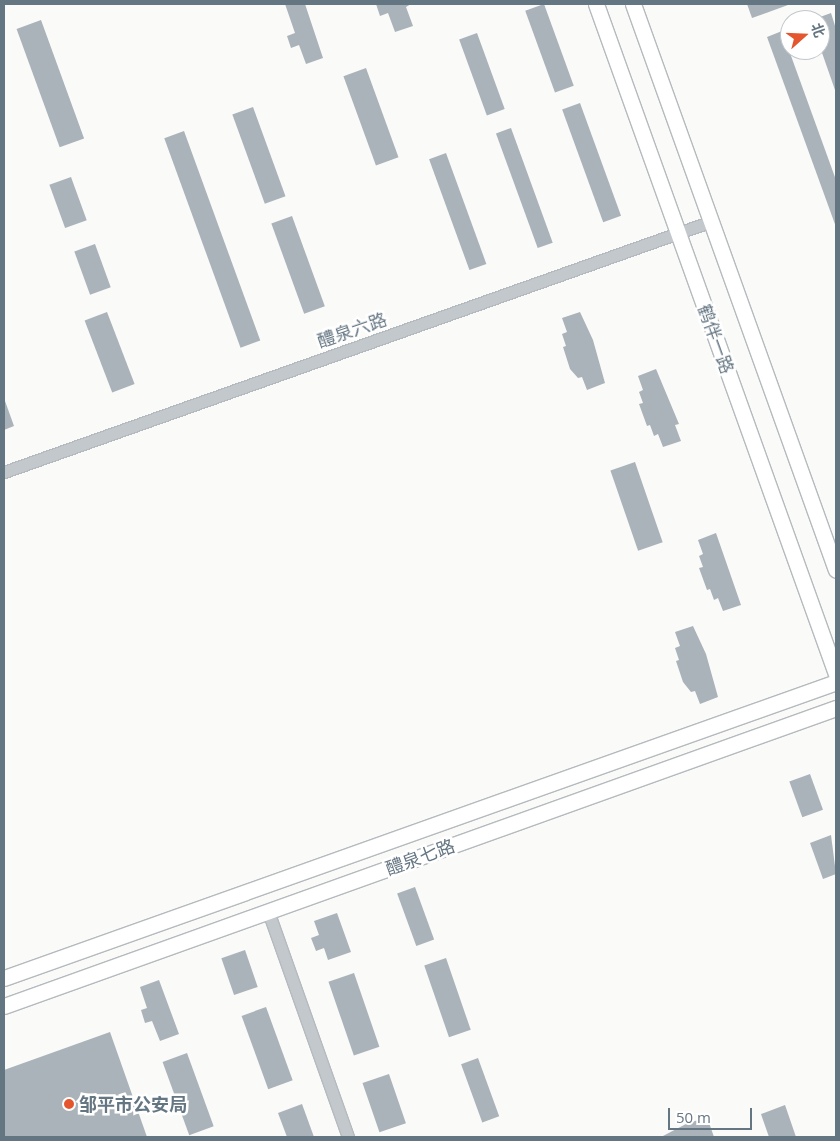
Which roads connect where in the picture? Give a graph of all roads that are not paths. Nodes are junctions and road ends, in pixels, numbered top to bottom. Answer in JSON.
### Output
{"nodes":[{"id":1,"x":596,"y":4,"type":"edge"},
{"id":2,"x":633,"y":4,"type":"edge"},
{"id":3,"x":712,"y":221,"type":"junction"},
{"id":4,"x":678,"y":233,"type":"junction"},
{"id":5,"x":4,"y":472,"type":"edge"},
{"id":6,"x":836,"y":570,"type":"edge"},
{"id":7,"x":836,"y":674,"type":"edge"},
{"id":8,"x":836,"y":682,"type":"edge"},
{"id":9,"x":836,"y":708,"type":"edge"},
{"id":10,"x":268,"y":911,"type":"junction"},
{"id":11,"x":4,"y":978,"type":"edge"},
{"id":12,"x":4,"y":1006,"type":"edge"},
{"id":13,"x":348,"y":1137,"type":"edge"}],
"edges":[{"from":1,"to":4,"type":"main road","name":"鹤伴一路"},
{"from":2,"to":3,"type":"main road","name":"鹤伴一路"},
{"from":3,"to":4,"type":"street","name":"醴泉六路"},
{"from":3,"to":6,"type":"main road","name":"鹤伴一路"},
{"from":4,"to":5,"type":"street","name":"醴泉六路"},
{"from":4,"to":7,"type":"main road","name":"鹤伴一路"},
{"from":8,"to":11,"type":"main road"},
{"from":9,"to":10,"type":"main road","name":"醴泉七路"},
{"from":10,"to":12,"type":"main road","name":"醴泉七路"},
{"from":10,"to":13,"type":"street"}]}
